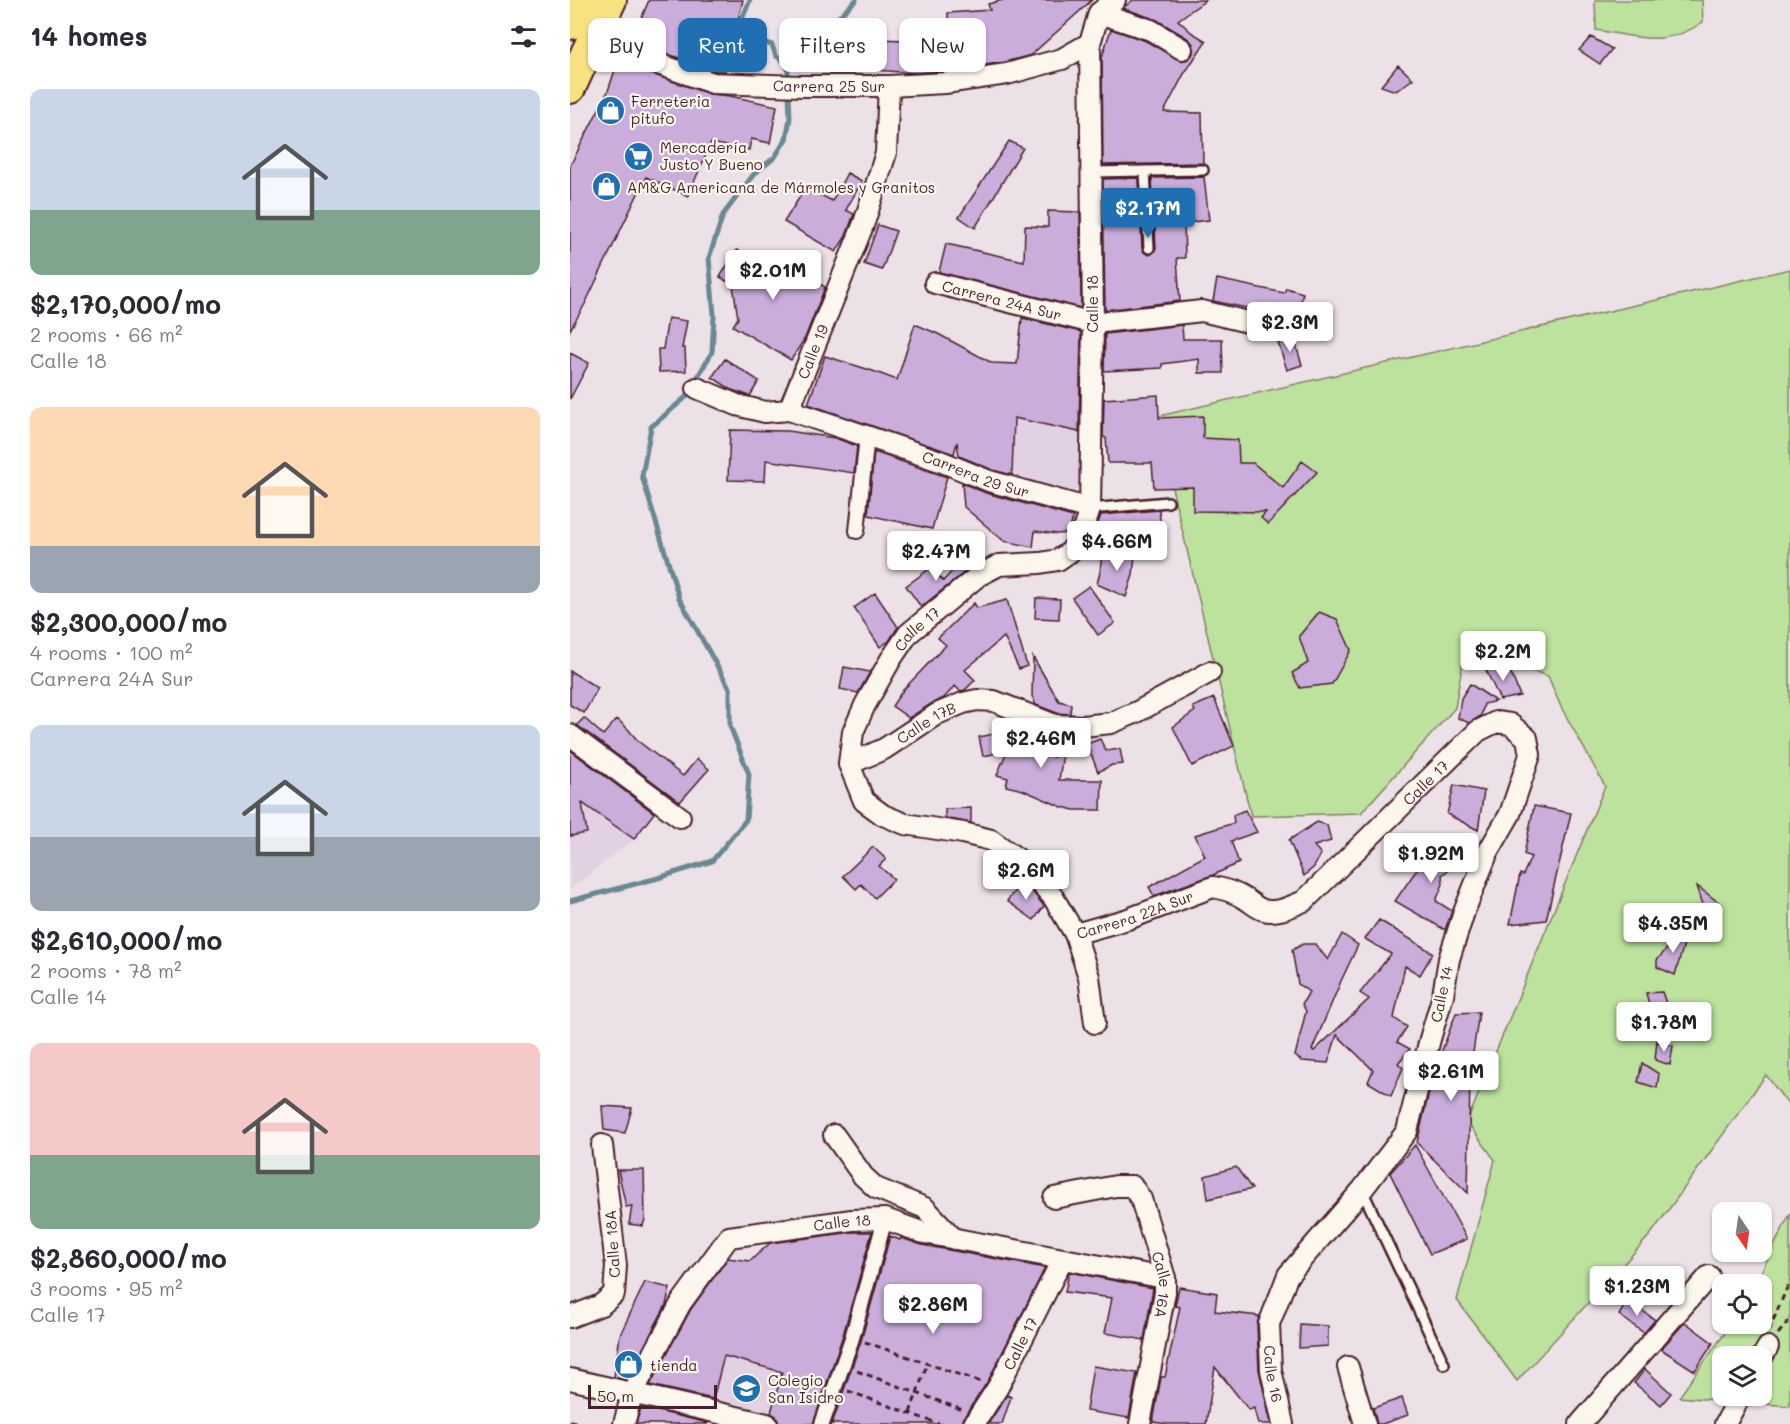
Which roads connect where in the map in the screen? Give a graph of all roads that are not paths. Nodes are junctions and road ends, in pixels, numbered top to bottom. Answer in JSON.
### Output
{"nodes":[{"id":1,"x":582,"y":0,"type":"edge"},
{"id":2,"x":611,"y":0,"type":"edge"},
{"id":3,"x":1115,"y":0,"type":"edge"},
{"id":4,"x":1099,"y":13,"type":"junction"},
{"id":5,"x":578,"y":28,"type":"edge"},
{"id":6,"x":1090,"y":43,"type":"junction"},
{"id":7,"x":1182,"y":49,"type":"dead end"},
{"id":8,"x":890,"y":86,"type":"junction"},
{"id":9,"x":570,"y":88,"type":"edge"},
{"id":10,"x":1203,"y":170,"type":"dead end"},
{"id":11,"x":1145,"y":171,"type":"junction"},
{"id":12,"x":1091,"y":172,"type":"junction"},
{"id":13,"x":1149,"y":248,"type":"dead end"},
{"id":14,"x":934,"y":283,"type":"dead end"},
{"id":15,"x":1093,"y":322,"type":"junction"},
{"id":16,"x":1281,"y":330,"type":"dead end"},
{"id":17,"x":697,"y":388,"type":"dead end"},
{"id":18,"x":789,"y":410,"type":"junction"},
{"id":19,"x":867,"y":436,"type":"junction"},
{"id":20,"x":1168,"y":502,"type":"dead end"},
{"id":21,"x":1090,"y":508,"type":"junction"},
{"id":22,"x":857,"y":531,"type":"dead end"},
{"id":23,"x":1210,"y":672,"type":"dead end"},
{"id":24,"x":570,"y":735,"type":"edge"},
{"id":25,"x":1527,"y":738,"type":"joint"},
{"id":26,"x":849,"y":764,"type":"junction"},
{"id":27,"x":680,"y":817,"type":"dead end"},
{"id":28,"x":1275,"y":911,"type":"joint"},
{"id":29,"x":1075,"y":934,"type":"junction"},
{"id":30,"x":1095,"y":1023,"type":"dead end"},
{"id":31,"x":834,"y":1135,"type":"dead end"},
{"id":32,"x":602,"y":1145,"type":"dead end"},
{"id":33,"x":1362,"y":1190,"type":"junction"},
{"id":34,"x":1054,"y":1198,"type":"dead end"},
{"id":35,"x":885,"y":1218,"type":"junction"},
{"id":36,"x":954,"y":1239,"type":"junction"},
{"id":37,"x":1062,"y":1260,"type":"junction"},
{"id":38,"x":1709,"y":1276,"type":"dead end"},
{"id":39,"x":1165,"y":1278,"type":"junction"},
{"id":40,"x":570,"y":1317,"type":"edge"},
{"id":41,"x":1269,"y":1324,"type":"joint"},
{"id":42,"x":1444,"y":1364,"type":"dead end"},
{"id":43,"x":1348,"y":1367,"type":"dead end"},
{"id":44,"x":570,"y":1379,"type":"edge"},
{"id":45,"x":632,"y":1394,"type":"junction"},
{"id":46,"x":1735,"y":1406,"type":"edge"},
{"id":47,"x":976,"y":1420,"type":"edge"},
{"id":48,"x":624,"y":1424,"type":"edge"},
{"id":49,"x":767,"y":1424,"type":"edge"},
{"id":50,"x":822,"y":1424,"type":"edge"},
{"id":51,"x":1140,"y":1424,"type":"edge"},
{"id":52,"x":1283,"y":1424,"type":"edge"},
{"id":53,"x":1365,"y":1424,"type":"edge"},
{"id":54,"x":1580,"y":1424,"type":"edge"},
{"id":55,"x":1725,"y":1424,"type":"edge"}],
"edges":[{"from":1,"to":5,"type":"main road"},
{"from":2,"to":5,"type":"main road"},
{"from":3,"to":4,"type":"street"},
{"from":4,"to":6,"type":"street","name":"Calle 18"},
{"from":4,"to":7,"type":"street"},
{"from":5,"to":8,"type":"street","name":"Carrera 25 Sur"},
{"from":5,"to":9,"type":"main road"},
{"from":6,"to":8,"type":"street","name":"Carrera 25 Sur"},
{"from":6,"to":12,"type":"street","name":"Calle 18"},
{"from":8,"to":18,"type":"street","name":"Calle 19"},
{"from":10,"to":11,"type":"lane"},
{"from":11,"to":12,"type":"lane"},
{"from":11,"to":13,"type":"lane"},
{"from":12,"to":15,"type":"street","name":"Calle 18"},
{"from":14,"to":15,"type":"street","name":"Carrera 24A Sur"},
{"from":15,"to":16,"type":"street","name":"Carrera 24A Sur"},
{"from":15,"to":21,"type":"street","name":"Calle 18"},
{"from":17,"to":18,"type":"street","name":"Carrera 29 Sur"},
{"from":18,"to":19,"type":"street","name":"Carrera 29 Sur"},
{"from":19,"to":21,"type":"street","name":"Carrera 29 Sur"},
{"from":19,"to":22,"type":"street"},
{"from":20,"to":21,"type":"lane","name":"Carrera 29 Sur"},
{"from":21,"to":26,"type":"street","name":"Calle 17"},
{"from":23,"to":26,"type":"street","name":"Calle 17B"},
{"from":24,"to":27,"type":"street"},
{"from":25,"to":28,"type":"street","name":"Calle 17"},
{"from":25,"to":33,"type":"street","name":"Calle 14"},
{"from":26,"to":29,"type":"street","name":"Carrera 22A Sur"},
{"from":28,"to":29,"type":"street","name":"Carrera 22A Sur"},
{"from":29,"to":30,"type":"street"},
{"from":31,"to":36,"type":"street"},
{"from":32,"to":40,"type":"street","name":"Calle 18A"},
{"from":33,"to":41,"type":"street","name":"Calle 14"},
{"from":33,"to":42,"type":"lane"},
{"from":34,"to":39,"type":"street","name":"Calle 16A"},
{"from":35,"to":36,"type":"street","name":"Calle 18"},
{"from":35,"to":45,"type":"street","name":"Calle 18"},
{"from":35,"to":50,"type":"street"},
{"from":36,"to":37,"type":"street","name":"Calle 18"},
{"from":37,"to":39,"type":"street","name":"Calle 18"},
{"from":37,"to":47,"type":"street","name":"Calle 17"},
{"from":38,"to":54,"type":"street"},
{"from":39,"to":51,"type":"street","name":"Calle 16A"},
{"from":41,"to":52,"type":"street","name":"Calle 16"},
{"from":43,"to":53,"type":"street"},
{"from":44,"to":45,"type":"street"},
{"from":45,"to":48,"type":"street","name":"Calle 18"},
{"from":45,"to":49,"type":"street"},
{"from":46,"to":55,"type":"street"}]}
